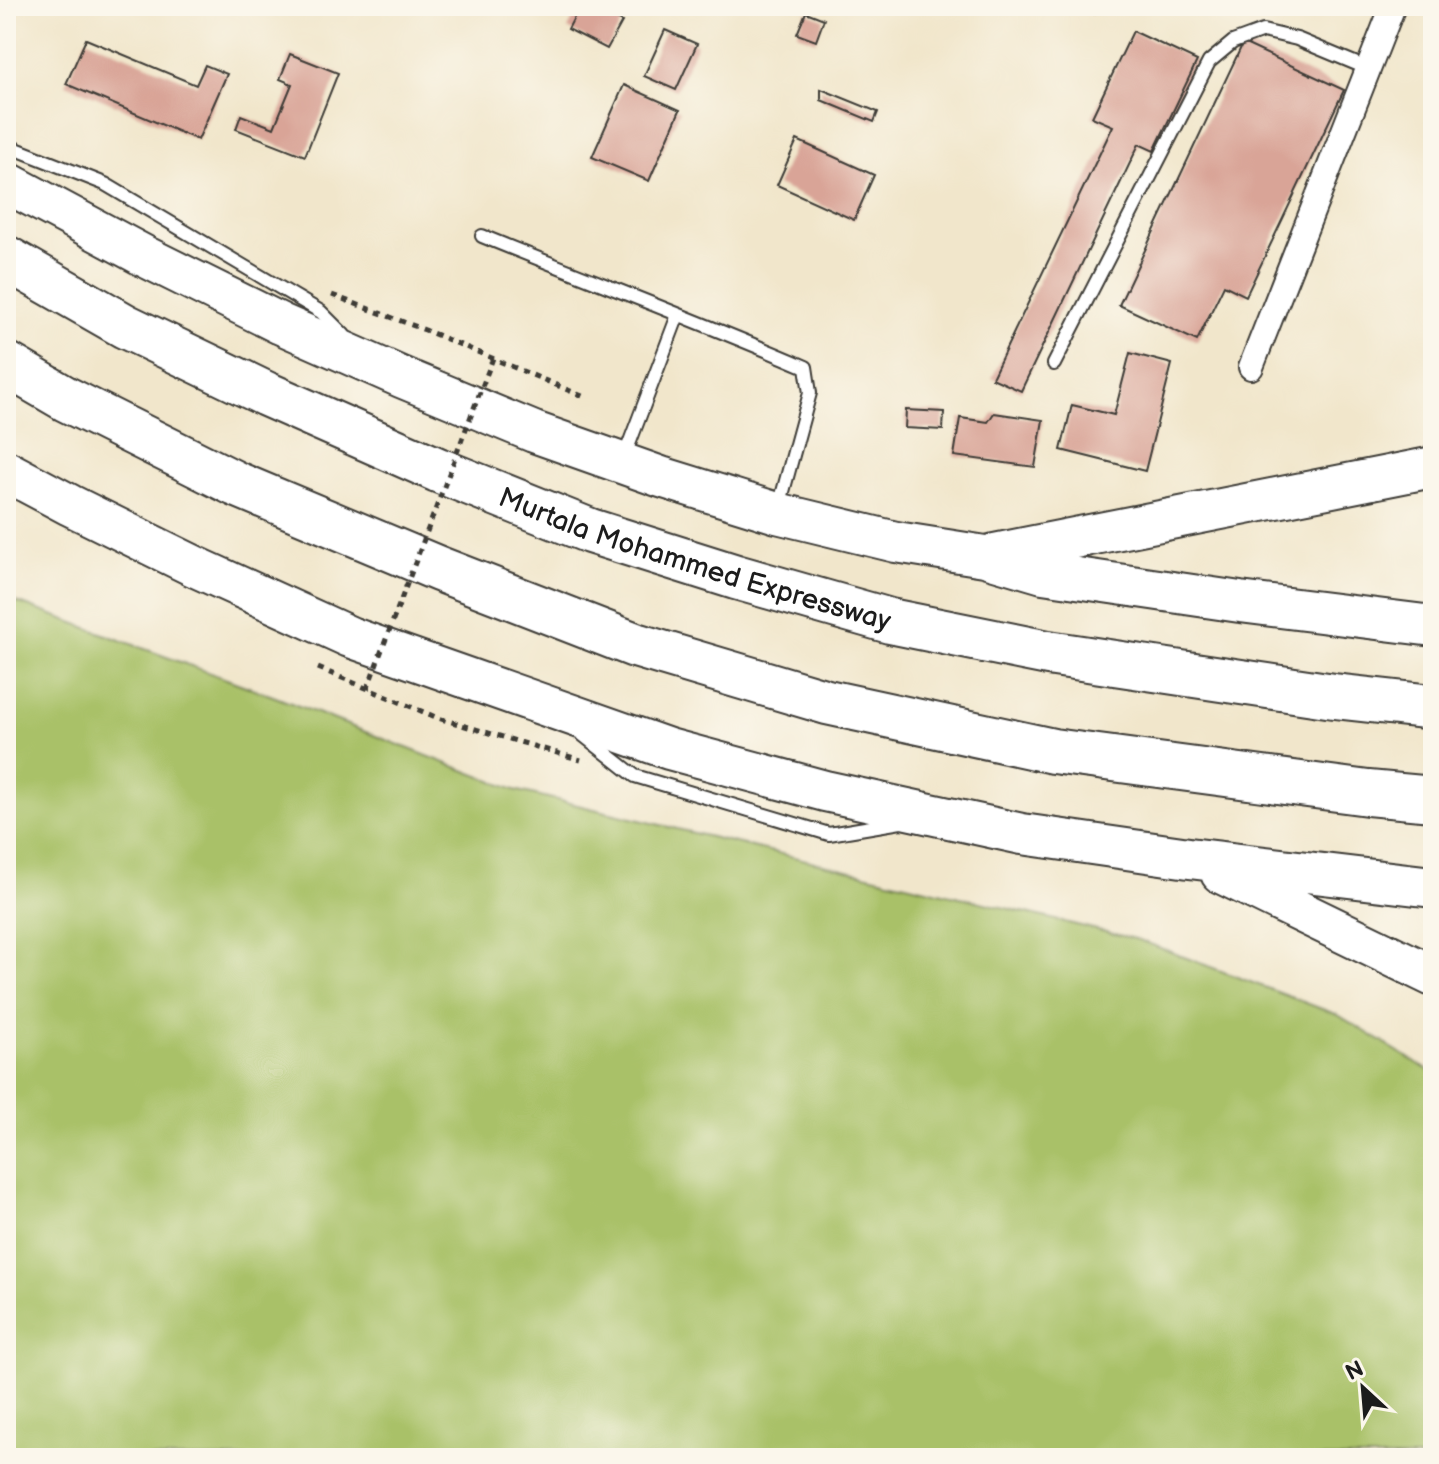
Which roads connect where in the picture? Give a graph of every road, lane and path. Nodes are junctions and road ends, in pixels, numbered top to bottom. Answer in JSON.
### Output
{"nodes":[{"id":1,"x":1393,"y":6,"type":"edge"},
{"id":2,"x":1369,"y":69,"type":"junction"},
{"id":3,"x":6,"y":145,"type":"edge"},
{"id":4,"x":6,"y":182,"type":"edge"},
{"id":5,"x":482,"y":236,"type":"dead end"},
{"id":6,"x":6,"y":258,"type":"edge"},
{"id":7,"x":327,"y":293,"type":"dead end"},
{"id":8,"x":678,"y":315,"type":"junction"},
{"id":9,"x":493,"y":358,"type":"junction"},
{"id":10,"x":6,"y":364,"type":"edge"},
{"id":11,"x":1054,"y":364,"type":"dead end"},
{"id":12,"x":375,"y":365,"type":"junction"},
{"id":13,"x":1251,"y":367,"type":"dead end"},
{"id":14,"x":587,"y":398,"type":"dead end"},
{"id":15,"x":622,"y":463,"type":"junction"},
{"id":16,"x":1433,"y":467,"type":"edge"},
{"id":17,"x":6,"y":471,"type":"edge"},
{"id":18,"x":777,"y":513,"type":"junction"},
{"id":19,"x":985,"y":556,"type":"junction"},
{"id":20,"x":1433,"y":626,"type":"edge"},
{"id":21,"x":318,"y":668,"type":"dead end"},
{"id":22,"x":367,"y":689,"type":"junction"},
{"id":23,"x":1433,"y":707,"type":"edge"},
{"id":24,"x":549,"y":708,"type":"junction"},
{"id":25,"x":635,"y":776,"type":"junction"},
{"id":26,"x":1433,"y":799,"type":"edge"},
{"id":27,"x":941,"y":816,"type":"junction"},
{"id":28,"x":1189,"y":858,"type":"junction"},
{"id":29,"x":1433,"y":887,"type":"edge"},
{"id":30,"x":1433,"y":976,"type":"edge"}],
"edges":[{"from":1,"to":2,"type":"street"},
{"from":2,"to":11,"type":"lane"},
{"from":2,"to":13,"type":"street"},
{"from":3,"to":12,"type":"lane"},
{"from":4,"to":12,"type":"highway"},
{"from":5,"to":8,"type":"lane"},
{"from":6,"to":23,"type":"highway","name":"Murtala Mohammed Expressway"},
{"from":7,"to":9,"type":"path"},
{"from":8,"to":15,"type":"lane"},
{"from":8,"to":18,"type":"lane"},
{"from":9,"to":14,"type":"path"},
{"from":9,"to":22,"type":"path","bridge":true},
{"from":10,"to":26,"type":"highway"},
{"from":12,"to":15,"type":"highway"},
{"from":15,"to":18,"type":"highway"},
{"from":16,"to":19,"type":"highway"},
{"from":17,"to":24,"type":"highway"},
{"from":18,"to":19,"type":"highway"},
{"from":19,"to":20,"type":"highway"},
{"from":21,"to":22,"type":"path"},
{"from":22,"to":25,"type":"path"},
{"from":24,"to":25,"type":"lane"},
{"from":24,"to":27,"type":"highway"},
{"from":25,"to":27,"type":"lane"},
{"from":27,"to":28,"type":"highway"},
{"from":28,"to":29,"type":"highway"},
{"from":28,"to":30,"type":"highway"}]}
